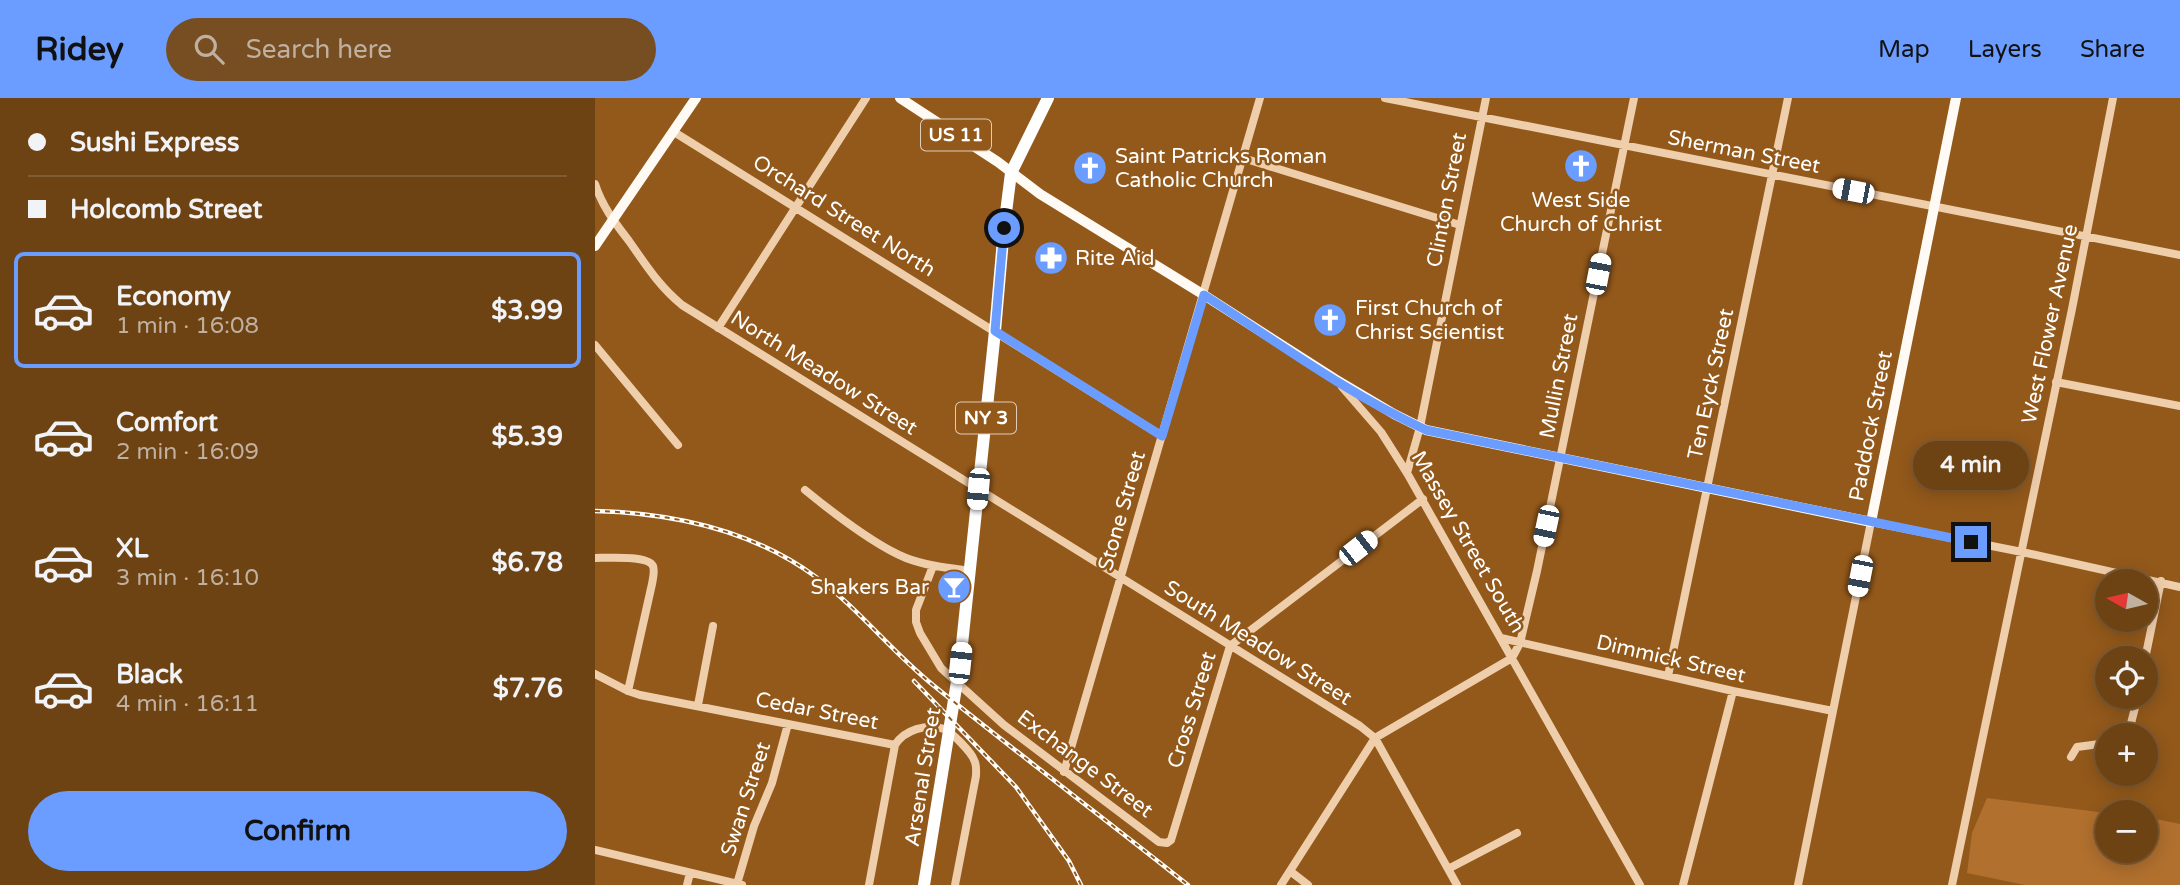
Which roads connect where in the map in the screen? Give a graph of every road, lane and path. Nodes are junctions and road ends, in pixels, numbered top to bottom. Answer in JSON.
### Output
{"nodes":[{"id":1,"x":696,"y":98,"type":"edge"},
{"id":2,"x":866,"y":98,"type":"edge"},
{"id":3,"x":900,"y":98,"type":"edge"},
{"id":4,"x":1048,"y":98,"type":"edge"},
{"id":5,"x":1260,"y":98,"type":"edge"},
{"id":6,"x":1385,"y":98,"type":"edge"},
{"id":7,"x":1486,"y":98,"type":"edge"},
{"id":8,"x":1634,"y":98,"type":"edge"},
{"id":9,"x":1788,"y":98,"type":"edge"},
{"id":10,"x":1956,"y":98,"type":"edge"},
{"id":11,"x":2113,"y":98,"type":"edge"},
{"id":12,"x":1482,"y":117,"type":"junction"},
{"id":13,"x":674,"y":132,"type":"junction"},
{"id":14,"x":1624,"y":146,"type":"junction"},
{"id":15,"x":1243,"y":158,"type":"junction"},
{"id":16,"x":1011,"y":173,"type":"junction"},
{"id":17,"x":1771,"y":175,"type":"junction"},
{"id":18,"x":595,"y":184,"type":"edge"},
{"id":19,"x":796,"y":207,"type":"junction"},
{"id":20,"x":1935,"y":207,"type":"junction"},
{"id":21,"x":612,"y":221,"type":"junction"},
{"id":22,"x":1460,"y":225,"type":"junction"},
{"id":23,"x":2087,"y":236,"type":"junction"},
{"id":24,"x":595,"y":246,"type":"edge"},
{"id":25,"x":2180,"y":255,"type":"edge"},
{"id":26,"x":1204,"y":295,"type":"junction"},
{"id":27,"x":718,"y":328,"type":"junction"},
{"id":28,"x":995,"y":331,"type":"junction"},
{"id":29,"x":595,"y":345,"type":"edge"},
{"id":30,"x":1335,"y":379,"type":"junction"},
{"id":31,"x":2056,"y":382,"type":"junction"},
{"id":32,"x":2180,"y":406,"type":"edge"},
{"id":33,"x":1420,"y":427,"type":"junction"},
{"id":34,"x":1162,"y":436,"type":"junction"},
{"id":35,"x":678,"y":445,"type":"dead end"},
{"id":36,"x":1560,"y":459,"type":"junction"},
{"id":37,"x":1407,"y":473,"type":"junction"},
{"id":38,"x":978,"y":489,"type":"junction"},
{"id":39,"x":1707,"y":489,"type":"junction"},
{"id":40,"x":804,"y":490,"type":"dead end"},
{"id":41,"x":1423,"y":499,"type":"junction"},
{"id":42,"x":1871,"y":522,"type":"junction"},
{"id":43,"x":2022,"y":552,"type":"junction"},
{"id":44,"x":595,"y":558,"type":"edge"},
{"id":45,"x":933,"y":566,"type":"junction"},
{"id":46,"x":971,"y":571,"type":"junction"},
{"id":47,"x":1120,"y":578,"type":"junction"},
{"id":48,"x":2161,"y":581,"type":"junction"},
{"id":49,"x":2180,"y":587,"type":"edge"},
{"id":50,"x":713,"y":625,"type":"dead end"},
{"id":51,"x":1501,"y":638,"type":"junction"},
{"id":52,"x":1520,"y":643,"type":"junction"},
{"id":53,"x":1230,"y":646,"type":"junction"},
{"id":54,"x":2148,"y":646,"type":"edge"},
{"id":55,"x":1512,"y":657,"type":"junction"},
{"id":56,"x":595,"y":674,"type":"edge"},
{"id":57,"x":1668,"y":676,"type":"junction"},
{"id":58,"x":628,"y":691,"type":"junction"},
{"id":59,"x":1733,"y":691,"type":"junction"},
{"id":60,"x":698,"y":705,"type":"junction"},
{"id":61,"x":1833,"y":711,"type":"junction"},
{"id":62,"x":788,"y":724,"type":"junction"},
{"id":63,"x":1375,"y":738,"type":"junction"},
{"id":64,"x":895,"y":745,"type":"junction"},
{"id":65,"x":2095,"y":745,"type":"edge"},
{"id":66,"x":2071,"y":757,"type":"dead end"},
{"id":67,"x":1063,"y":772,"type":"junction"},
{"id":68,"x":1179,"y":814,"type":"joint"},
{"id":69,"x":1517,"y":834,"type":"dead end"},
{"id":70,"x":595,"y":850,"type":"edge"},
{"id":71,"x":1448,"y":869,"type":"junction"},
{"id":72,"x":1290,"y":871,"type":"junction"},
{"id":73,"x":690,"y":873,"type":"junction"},
{"id":74,"x":739,"y":884,"type":"edge"},
{"id":75,"x":687,"y":885,"type":"edge"},
{"id":76,"x":869,"y":885,"type":"edge"},
{"id":77,"x":924,"y":885,"type":"edge"},
{"id":78,"x":955,"y":885,"type":"edge"},
{"id":79,"x":1281,"y":885,"type":"edge"},
{"id":80,"x":1308,"y":885,"type":"edge"},
{"id":81,"x":1457,"y":885,"type":"edge"},
{"id":82,"x":1640,"y":885,"type":"edge"},
{"id":83,"x":1683,"y":885,"type":"edge"},
{"id":84,"x":1798,"y":885,"type":"edge"},
{"id":85,"x":1952,"y":885,"type":"edge"}],
"edges":[{"from":1,"to":13,"type":"main road"},
{"from":2,"to":19,"type":"street"},
{"from":3,"to":16,"type":"main road","number":"US 11"},
{"from":4,"to":16,"type":"highway","name":"Arsenal Street","number":"NY 3"},
{"from":5,"to":15,"type":"street","name":"Stone Street"},
{"from":6,"to":12,"type":"street","name":"Sherman Street"},
{"from":7,"to":12,"type":"street","name":"Clinton Street"},
{"from":8,"to":14,"type":"street","name":"Mullin Street"},
{"from":9,"to":17,"type":"street","name":"Ten Eyck Street"},
{"from":10,"to":20,"type":"main road","name":"Paddock Street"},
{"from":11,"to":23,"type":"street","name":"West Flower Avenue"},
{"from":12,"to":14,"type":"street","name":"Sherman Street"},
{"from":12,"to":22,"type":"street","name":"Clinton Street"},
{"from":13,"to":19,"type":"street","name":"Orchard Street North"},
{"from":13,"to":21,"type":"main road"},
{"from":14,"to":17,"type":"street","name":"Sherman Street"},
{"from":14,"to":36,"type":"street","name":"Mullin Street"},
{"from":15,"to":22,"type":"street"},
{"from":15,"to":26,"type":"street","name":"Stone Street"},
{"from":16,"to":26,"type":"main road","name":"Massey Street South","number":"US 11"},
{"from":16,"to":28,"type":"highway","name":"Arsenal Street","number":"NY 3"},
{"from":17,"to":20,"type":"street","name":"Sherman Street"},
{"from":17,"to":39,"type":"street","name":"Ten Eyck Street"},
{"from":18,"to":21,"type":"street","name":"North Meadow Street"},
{"from":19,"to":27,"type":"street"},
{"from":19,"to":28,"type":"street","name":"Orchard Street North"},
{"from":20,"to":23,"type":"street","name":"Sherman Street"},
{"from":20,"to":42,"type":"main road","name":"Paddock Street"},
{"from":21,"to":24,"type":"main road"},
{"from":21,"to":27,"type":"street","name":"North Meadow Street"},
{"from":22,"to":33,"type":"street","name":"Clinton Street"},
{"from":23,"to":25,"type":"street","name":"Sherman Street"},
{"from":23,"to":31,"type":"street","name":"West Flower Avenue"},
{"from":26,"to":30,"type":"main road","name":"Massey Street South","number":"US 11"},
{"from":26,"to":34,"type":"street","name":"Stone Street"},
{"from":27,"to":38,"type":"street","name":"North Meadow Street"},
{"from":28,"to":34,"type":"street","name":"Orchard Street North"},
{"from":28,"to":38,"type":"highway","name":"Arsenal Street","number":"NY 3"},
{"from":29,"to":35,"type":"street"},
{"from":30,"to":33,"type":"main road","number":"US 11"},
{"from":30,"to":37,"type":"street","name":"Massey Street South"},
{"from":31,"to":32,"type":"street"},
{"from":31,"to":43,"type":"street","name":"West Flower Avenue"},
{"from":33,"to":36,"type":"main road","number":"US 11"},
{"from":33,"to":37,"type":"street","name":"Clinton Street"},
{"from":34,"to":47,"type":"street","name":"Stone Street"},
{"from":36,"to":39,"type":"main road","number":"US 11"},
{"from":36,"to":52,"type":"street","name":"Mullin Street"},
{"from":37,"to":41,"type":"street","name":"Massey Street South"},
{"from":38,"to":46,"type":"highway","name":"Arsenal Street","number":"NY 3"},
{"from":38,"to":47,"type":"street","name":"South Meadow Street"},
{"from":39,"to":42,"type":"main road","number":"US 11"},
{"from":39,"to":57,"type":"street","name":"Ten Eyck Street"},
{"from":40,"to":45,"type":"street"},
{"from":41,"to":51,"type":"street","name":"Massey Street South"},
{"from":41,"to":53,"type":"street","name":"Cross Street"},
{"from":42,"to":43,"type":"street"},
{"from":42,"to":61,"type":"street","name":"Paddock Street"},
{"from":43,"to":48,"type":"street"},
{"from":43,"to":85,"type":"street","name":"West Flower Avenue"},
{"from":44,"to":58,"type":"street"},
{"from":45,"to":46,"type":"street"},
{"from":45,"to":67,"type":"street","name":"Exchange Street"},
{"from":46,"to":77,"type":"highway","name":"Arsenal Street","number":"NY 3"},
{"from":47,"to":53,"type":"street","name":"South Meadow Street"},
{"from":47,"to":67,"type":"street","name":"Stone Street"},
{"from":48,"to":49,"type":"street"},
{"from":48,"to":54,"type":"street"},
{"from":50,"to":60,"type":"street"},
{"from":51,"to":52,"type":"street","name":"Dimmick Street"},
{"from":51,"to":55,"type":"street","name":"Massey Street South"},
{"from":52,"to":55,"type":"street","name":"Mullin Street"},
{"from":52,"to":57,"type":"street","name":"Dimmick Street"},
{"from":53,"to":63,"type":"street","name":"South Meadow Street"},
{"from":53,"to":68,"type":"street","name":"Cross Street"},
{"from":55,"to":63,"type":"street"},
{"from":55,"to":82,"type":"street","name":"Massey Street South"},
{"from":56,"to":58,"type":"street","name":"Cedar Street"},
{"from":57,"to":59,"type":"street","name":"Dimmick Street"},
{"from":58,"to":60,"type":"street","name":"Cedar Street"},
{"from":59,"to":61,"type":"street","name":"Dimmick Street"},
{"from":59,"to":83,"type":"street"},
{"from":60,"to":62,"type":"street","name":"Cedar Street"},
{"from":61,"to":84,"type":"street","name":"Paddock Street"},
{"from":62,"to":64,"type":"street","name":"Cedar Street"},
{"from":62,"to":74,"type":"street","name":"Swan Street"},
{"from":63,"to":71,"type":"street","name":"South Meadow Street"},
{"from":63,"to":72,"type":"street"},
{"from":64,"to":76,"type":"street","name":"Cedar Street"},
{"from":64,"to":78,"type":"street"},
{"from":65,"to":66,"type":"street"},
{"from":67,"to":68,"type":"street","name":"Exchange Street"},
{"from":69,"to":71,"type":"street"},
{"from":70,"to":73,"type":"street"},
{"from":71,"to":81,"type":"street","name":"South Meadow Street"},
{"from":72,"to":79,"type":"street"},
{"from":72,"to":80,"type":"street"},
{"from":73,"to":74,"type":"street"},
{"from":73,"to":75,"type":"street"}]}
